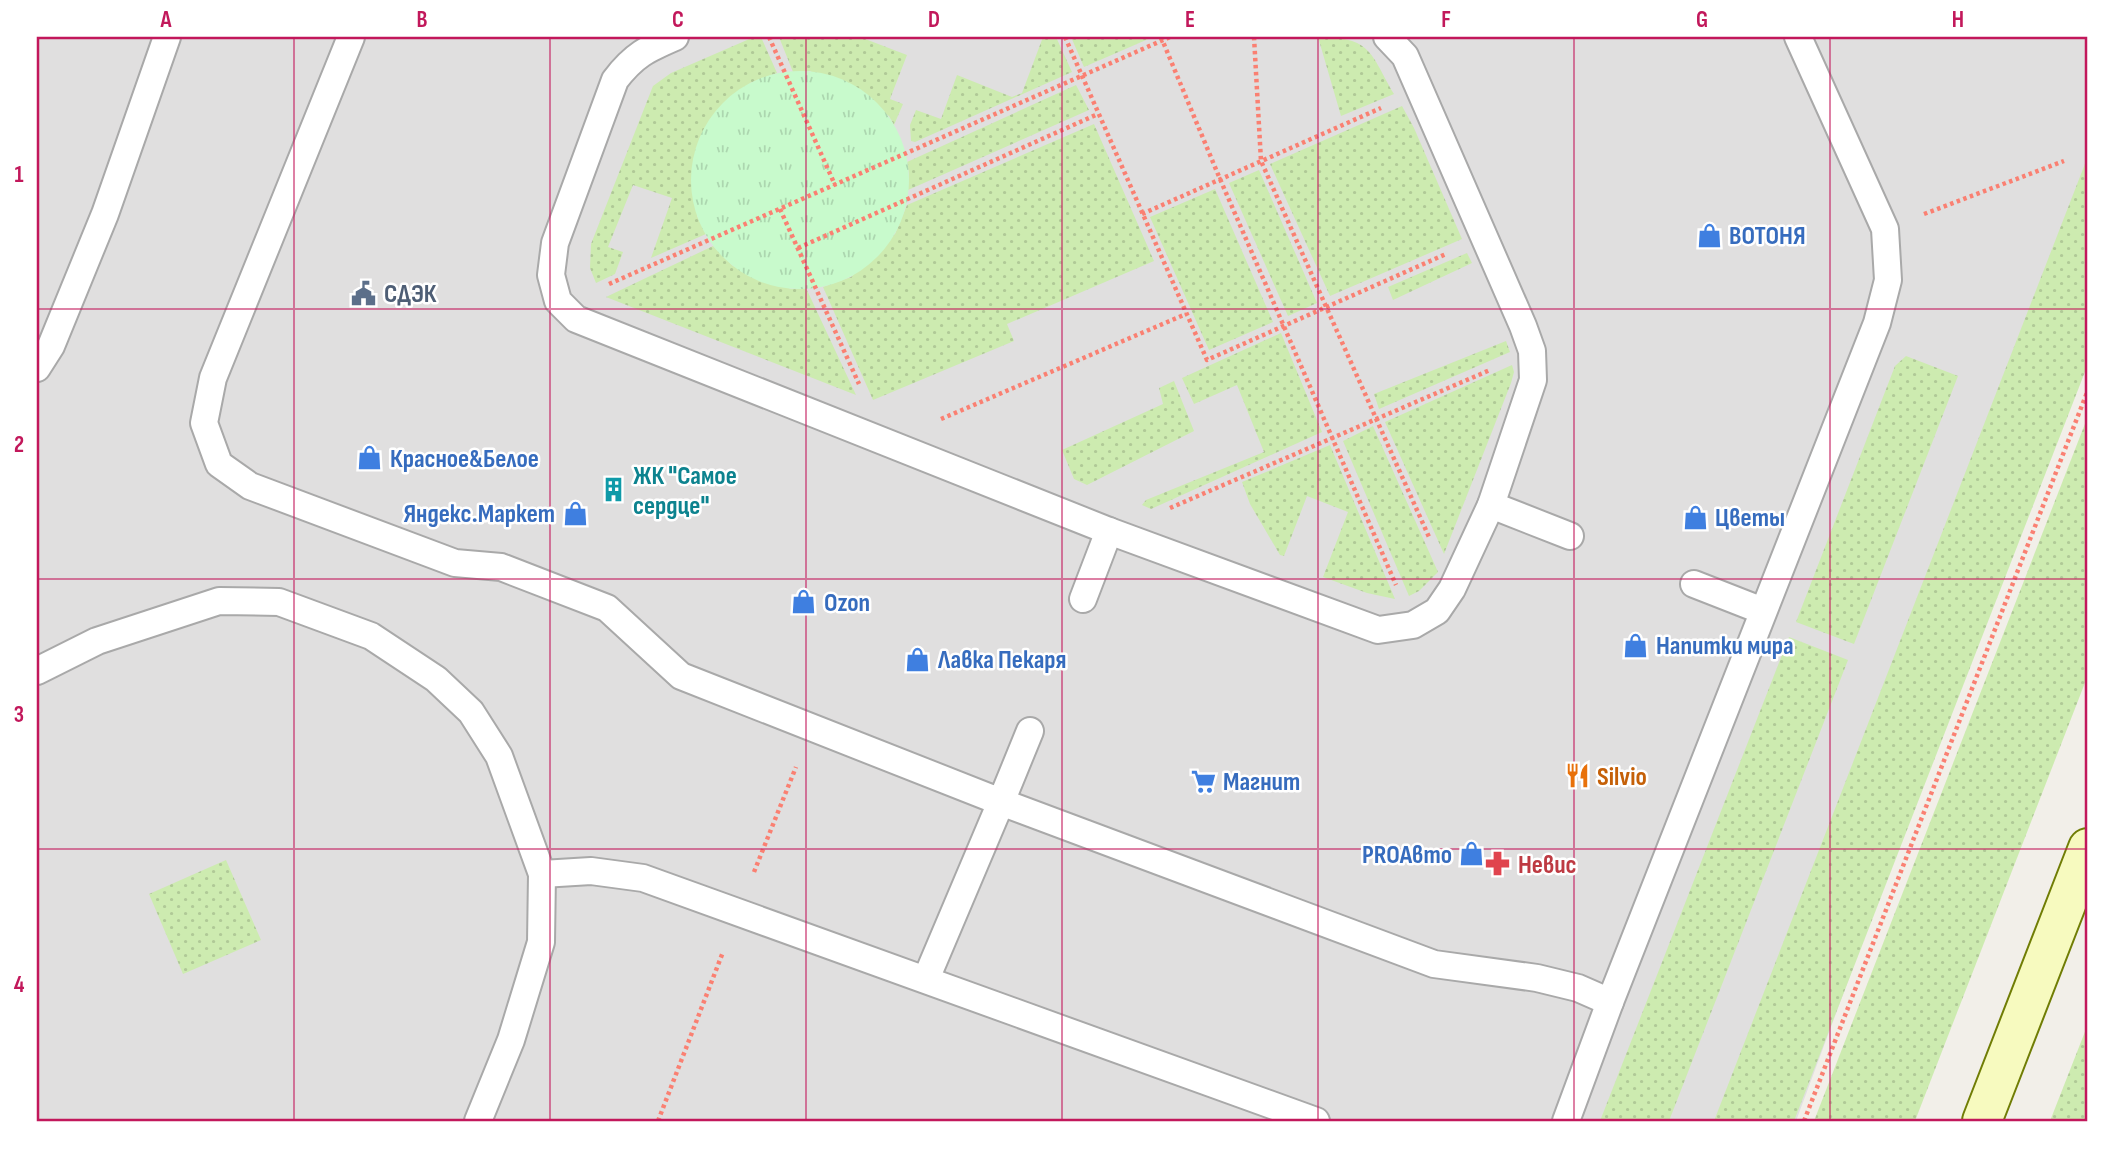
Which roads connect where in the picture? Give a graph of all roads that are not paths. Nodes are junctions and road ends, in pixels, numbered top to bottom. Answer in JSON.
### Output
{"nodes":[{"id":1,"x":167,"y":37,"type":"edge"},
{"id":2,"x":351,"y":37,"type":"edge"},
{"id":3,"x":675,"y":37,"type":"edge"},
{"id":4,"x":1387,"y":37,"type":"edge"},
{"id":5,"x":1798,"y":37,"type":"edge"},
{"id":6,"x":37,"y":368,"type":"edge"},
{"id":7,"x":1491,"y":505,"type":"junction"},
{"id":8,"x":1109,"y":531,"type":"junction"},
{"id":9,"x":1570,"y":536,"type":"dead end"},
{"id":10,"x":1694,"y":584,"type":"dead end"},
{"id":11,"x":1083,"y":599,"type":"dead end"},
{"id":12,"x":1763,"y":611,"type":"junction"},
{"id":13,"x":37,"y":671,"type":"edge"},
{"id":14,"x":1030,"y":731,"type":"dead end"},
{"id":15,"x":1001,"y":802,"type":"junction"},
{"id":16,"x":2088,"y":848,"type":"edge"},
{"id":17,"x":542,"y":874,"type":"junction"},
{"id":18,"x":926,"y":979,"type":"junction"},
{"id":19,"x":1610,"y":1002,"type":"junction"},
{"id":20,"x":473,"y":1118,"type":"edge"},
{"id":21,"x":1316,"y":1121,"type":"edge"},
{"id":22,"x":1566,"y":1121,"type":"edge"},
{"id":23,"x":1982,"y":1121,"type":"edge"}],
"edges":[{"from":1,"to":6,"type":"lane"},
{"from":2,"to":15,"type":"lane"},
{"from":3,"to":8,"type":"lane"},
{"from":4,"to":7,"type":"lane"},
{"from":5,"to":12,"type":"lane"},
{"from":7,"to":8,"type":"lane"},
{"from":7,"to":9,"type":"lane"},
{"from":8,"to":11,"type":"lane"},
{"from":10,"to":12,"type":"lane"},
{"from":12,"to":19,"type":"lane"},
{"from":13,"to":17,"type":"lane"},
{"from":14,"to":15,"type":"lane"},
{"from":15,"to":18,"type":"lane"},
{"from":15,"to":19,"type":"lane"},
{"from":16,"to":23,"type":"street"},
{"from":17,"to":18,"type":"lane"},
{"from":17,"to":20,"type":"lane"},
{"from":18,"to":21,"type":"lane"},
{"from":19,"to":22,"type":"lane"}]}
